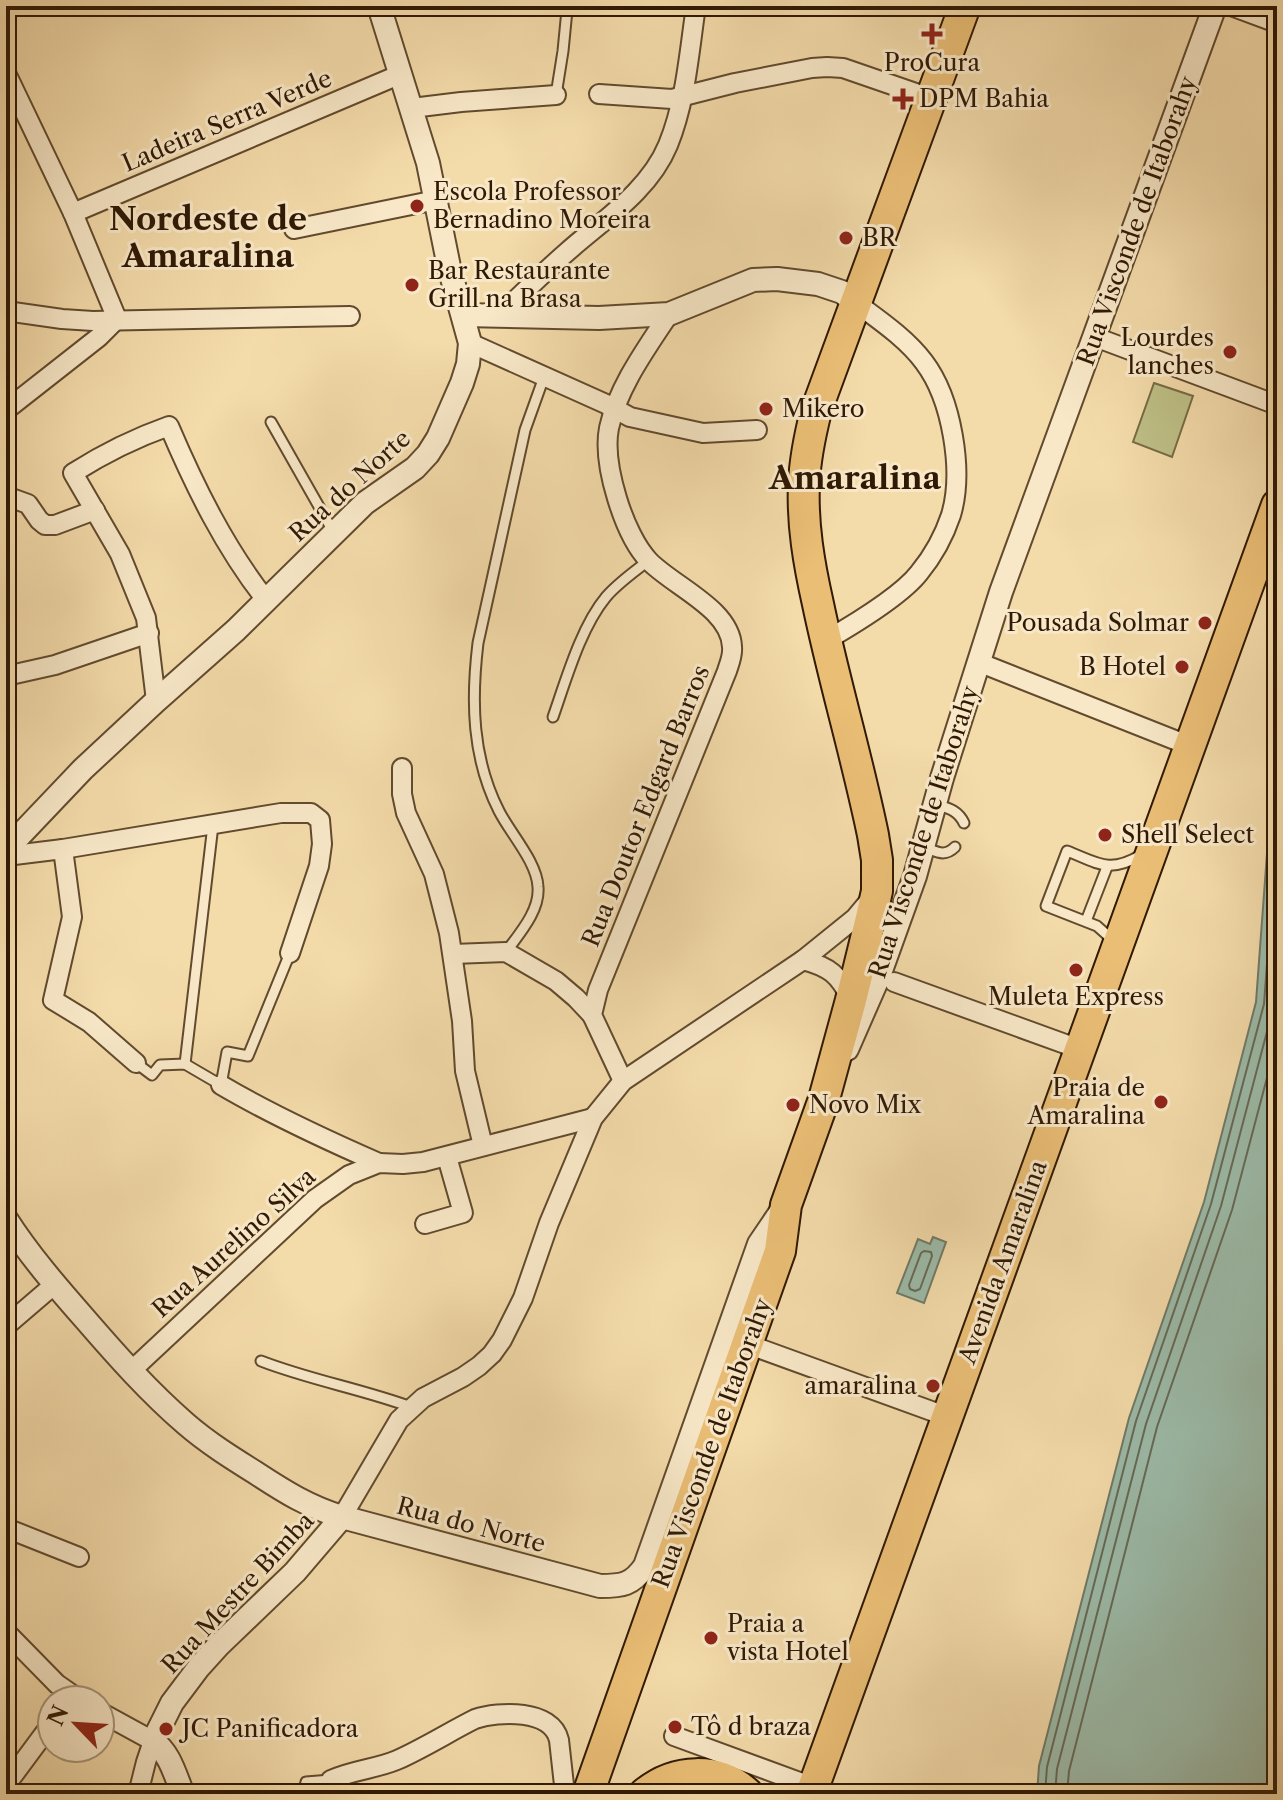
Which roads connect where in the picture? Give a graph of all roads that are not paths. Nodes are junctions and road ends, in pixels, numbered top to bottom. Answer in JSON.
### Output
{"nodes":[{"id":1,"x":379,"y":6,"type":"edge"},
{"id":2,"x":696,"y":6,"type":"edge"},
{"id":3,"x":965,"y":6,"type":"edge"},
{"id":4,"x":1215,"y":6,"type":"edge"},
{"id":5,"x":1231,"y":6,"type":"edge"},
{"id":6,"x":567,"y":10,"type":"dead end"},
{"id":7,"x":1277,"y":23,"type":"edge"},
{"id":8,"x":6,"y":73,"type":"edge"},
{"id":9,"x":401,"y":74,"type":"junction"},
{"id":10,"x":599,"y":94,"type":"dead end"},
{"id":11,"x":556,"y":95,"type":"joint"},
{"id":12,"x":684,"y":97,"type":"junction"},
{"id":13,"x":930,"y":98,"type":"junction"},
{"id":14,"x":412,"y":108,"type":"junction"},
{"id":15,"x":436,"y":200,"type":"junction"},
{"id":16,"x":73,"y":213,"type":"junction"},
{"id":17,"x":294,"y":229,"type":"dead end"},
{"id":18,"x":855,"y":302,"type":"junction"},
{"id":19,"x":6,"y":311,"type":"edge"},
{"id":20,"x":669,"y":314,"type":"junction"},
{"id":21,"x":463,"y":315,"type":"junction"},
{"id":22,"x":500,"y":315,"type":"junction"},
{"id":23,"x":350,"y":316,"type":"dead end"},
{"id":24,"x":117,"y":319,"type":"junction"},
{"id":25,"x":1095,"y":337,"type":"junction"},
{"id":26,"x":470,"y":343,"type":"junction"},
{"id":27,"x":544,"y":377,"type":"junction"},
{"id":28,"x":1277,"y":405,"type":"edge"},
{"id":29,"x":615,"y":409,"type":"junction"},
{"id":30,"x":6,"y":410,"type":"edge"},
{"id":31,"x":271,"y":422,"type":"dead end"},
{"id":32,"x":757,"y":430,"type":"dead end"},
{"id":33,"x":6,"y":496,"type":"edge"},
{"id":34,"x":1277,"y":505,"type":"edge"},
{"id":35,"x":95,"y":510,"type":"junction"},
{"id":36,"x":334,"y":533,"type":"junction"},
{"id":37,"x":648,"y":561,"type":"junction"},
{"id":38,"x":266,"y":600,"type":"junction"},
{"id":39,"x":149,"y":633,"type":"junction"},
{"id":40,"x":825,"y":641,"type":"junction"},
{"id":41,"x":978,"y":662,"type":"junction"},
{"id":42,"x":6,"y":676,"type":"edge"},
{"id":43,"x":156,"y":701,"type":"junction"},
{"id":44,"x":553,"y":717,"type":"dead end"},
{"id":45,"x":1190,"y":746,"type":"junction"},
{"id":46,"x":402,"y":768,"type":"dead end"},
{"id":47,"x":935,"y":804,"type":"junction"},
{"id":48,"x":964,"y":823,"type":"dead end"},
{"id":49,"x":213,"y":825,"type":"junction"},
{"id":50,"x":923,"y":847,"type":"junction"},
{"id":51,"x":955,"y":847,"type":"dead end"},
{"id":52,"x":1153,"y":847,"type":"junction"},
{"id":53,"x":63,"y":849,"type":"junction"},
{"id":54,"x":6,"y":853,"type":"edge"},
{"id":55,"x":1107,"y":867,"type":"junction"},
{"id":56,"x":877,"y":891,"type":"junction"},
{"id":57,"x":1086,"y":921,"type":"junction"},
{"id":58,"x":1118,"y":944,"type":"junction"},
{"id":59,"x":506,"y":952,"type":"junction"},
{"id":60,"x":290,"y":953,"type":"joint"},
{"id":61,"x":453,"y":954,"type":"junction"},
{"id":62,"x":803,"y":960,"type":"junction"},
{"id":63,"x":894,"y":982,"type":"dead end"},
{"id":64,"x":851,"y":1000,"type":"junction"},
{"id":65,"x":592,"y":1015,"type":"junction"},
{"id":66,"x":1079,"y":1049,"type":"junction"},
{"id":67,"x":136,"y":1063,"type":"joint"},
{"id":68,"x":185,"y":1064,"type":"junction"},
{"id":69,"x":623,"y":1081,"type":"junction"},
{"id":70,"x":221,"y":1085,"type":"junction"},
{"id":71,"x":824,"y":1099,"type":"junction"},
{"id":72,"x":593,"y":1118,"type":"junction"},
{"id":73,"x":483,"y":1146,"type":"junction"},
{"id":74,"x":447,"y":1157,"type":"junction"},
{"id":75,"x":379,"y":1163,"type":"junction"},
{"id":76,"x":786,"y":1205,"type":"junction"},
{"id":77,"x":6,"y":1219,"type":"edge"},
{"id":78,"x":425,"y":1224,"type":"dead end"},
{"id":79,"x":14,"y":1248,"type":"edge"},
{"id":80,"x":55,"y":1284,"type":"junction"},
{"id":81,"x":6,"y":1326,"type":"edge"},
{"id":82,"x":747,"y":1344,"type":"junction"},
{"id":83,"x":261,"y":1361,"type":"dead end"},
{"id":84,"x":131,"y":1371,"type":"junction"},
{"id":85,"x":411,"y":1407,"type":"junction"},
{"id":86,"x":948,"y":1417,"type":"junction"},
{"id":87,"x":342,"y":1517,"type":"junction"},
{"id":88,"x":6,"y":1528,"type":"edge"},
{"id":89,"x":79,"y":1557,"type":"dead end"},
{"id":90,"x":6,"y":1632,"type":"edge"},
{"id":91,"x":57,"y":1684,"type":"edge"},
{"id":92,"x":116,"y":1721,"type":"edge"},
{"id":93,"x":674,"y":1736,"type":"dead end"},
{"id":94,"x":153,"y":1741,"type":"junction"},
{"id":95,"x":36,"y":1745,"type":"edge"},
{"id":96,"x":331,"y":1780,"type":"joint"},
{"id":97,"x":6,"y":1785,"type":"edge"},
{"id":98,"x":812,"y":1791,"type":"edge"},
{"id":99,"x":138,"y":1794,"type":"edge"},
{"id":100,"x":183,"y":1794,"type":"edge"},
{"id":101,"x":303,"y":1794,"type":"edge"},
{"id":102,"x":565,"y":1794,"type":"edge"},
{"id":103,"x":588,"y":1794,"type":"edge"},
{"id":104,"x":644,"y":1794,"type":"edge"},
{"id":105,"x":748,"y":1794,"type":"edge"}],
"edges":[{"from":1,"to":9,"type":"street","name":"Rua do Norte"},
{"from":2,"to":12,"type":"street"},
{"from":3,"to":13,"type":"main road"},
{"from":4,"to":25,"type":"street","name":"Rua Visconde de Itaborahy"},
{"from":5,"to":7,"type":"street"},
{"from":6,"to":11,"type":"lane"},
{"from":8,"to":16,"type":"street"},
{"from":9,"to":14,"type":"street","name":"Rua do Norte"},
{"from":9,"to":16,"type":"street","name":"Ladeira Serra Verde"},
{"from":10,"to":12,"type":"street"},
{"from":11,"to":14,"type":"street"},
{"from":12,"to":13,"type":"street"},
{"from":12,"to":22,"type":"street"},
{"from":13,"to":18,"type":"main road"},
{"from":14,"to":15,"type":"street","name":"Rua do Norte"},
{"from":15,"to":17,"type":"street"},
{"from":15,"to":21,"type":"street","name":"Rua do Norte"},
{"from":16,"to":24,"type":"street"},
{"from":18,"to":20,"type":"street"},
{"from":18,"to":40,"type":"main road"},
{"from":18,"to":40,"type":"street"},
{"from":19,"to":24,"type":"street"},
{"from":20,"to":22,"type":"street"},
{"from":20,"to":29,"type":"street","name":"Rua Doutor Edgard Barros"},
{"from":21,"to":22,"type":"street"},
{"from":21,"to":26,"type":"street","name":"Rua do Norte"},
{"from":23,"to":24,"type":"street"},
{"from":24,"to":30,"type":"street"},
{"from":25,"to":28,"type":"street"},
{"from":25,"to":41,"type":"street","name":"Rua Visconde de Itaborahy"},
{"from":26,"to":27,"type":"street"},
{"from":26,"to":36,"type":"street","name":"Rua do Norte"},
{"from":27,"to":29,"type":"street"},
{"from":27,"to":59,"type":"lane"},
{"from":29,"to":32,"type":"street"},
{"from":29,"to":37,"type":"street","name":"Rua Doutor Edgard Barros"},
{"from":31,"to":36,"type":"lane"},
{"from":33,"to":35,"type":"street"},
{"from":34,"to":45,"type":"main road","name":"Avenida Amaralina"},
{"from":35,"to":38,"type":"street"},
{"from":35,"to":39,"type":"street"},
{"from":36,"to":38,"type":"street","name":"Rua do Norte"},
{"from":37,"to":44,"type":"lane"},
{"from":37,"to":65,"type":"street","name":"Rua Doutor Edgard Barros"},
{"from":38,"to":43,"type":"street","name":"Rua do Norte"},
{"from":39,"to":42,"type":"street"},
{"from":39,"to":43,"type":"street"},
{"from":40,"to":56,"type":"main road"},
{"from":41,"to":45,"type":"street"},
{"from":41,"to":47,"type":"street","name":"Rua Visconde de Itaborahy"},
{"from":43,"to":54,"type":"street","name":"Rua do Norte"},
{"from":45,"to":52,"type":"main road","name":"Avenida Amaralina"},
{"from":46,"to":61,"type":"street"},
{"from":47,"to":48,"type":"lane"},
{"from":47,"to":50,"type":"street","name":"Rua Visconde de Itaborahy"},
{"from":49,"to":53,"type":"street"},
{"from":49,"to":60,"type":"street"},
{"from":49,"to":68,"type":"lane"},
{"from":50,"to":51,"type":"lane"},
{"from":50,"to":71,"type":"street","name":"Rua Visconde de Itaborahy"},
{"from":52,"to":55,"type":"lane"},
{"from":52,"to":58,"type":"main road","name":"Avenida Amaralina"},
{"from":53,"to":54,"type":"street"},
{"from":53,"to":67,"type":"street"},
{"from":55,"to":57,"type":"lane"},
{"from":55,"to":57,"type":"lane"},
{"from":56,"to":62,"type":"street"},
{"from":56,"to":64,"type":"main road"},
{"from":57,"to":58,"type":"lane"},
{"from":58,"to":66,"type":"main road","name":"Avenida Amaralina"},
{"from":59,"to":61,"type":"street"},
{"from":59,"to":65,"type":"street"},
{"from":60,"to":70,"type":"lane"},
{"from":61,"to":73,"type":"street"},
{"from":62,"to":64,"type":"street"},
{"from":62,"to":69,"type":"street"},
{"from":63,"to":66,"type":"street"},
{"from":64,"to":71,"type":"main road"},
{"from":65,"to":69,"type":"street"},
{"from":66,"to":86,"type":"main road","name":"Avenida Amaralina"},
{"from":67,"to":68,"type":"lane"},
{"from":68,"to":70,"type":"lane"},
{"from":69,"to":72,"type":"street"},
{"from":70,"to":75,"type":"street","name":"Rua Aurelino Silva"},
{"from":71,"to":76,"type":"main road","name":"Rua Visconde de Itaborahy"},
{"from":72,"to":73,"type":"street","name":"Rua Aurelino Silva"},
{"from":72,"to":85,"type":"street"},
{"from":73,"to":74,"type":"street","name":"Rua Aurelino Silva"},
{"from":74,"to":75,"type":"street","name":"Rua Aurelino Silva"},
{"from":74,"to":78,"type":"street"},
{"from":75,"to":84,"type":"street","name":"Rua Aurelino Silva"},
{"from":76,"to":82,"type":"main road","name":"Rua Visconde de Itaborahy"},
{"from":76,"to":87,"type":"street","name":"Rua do Norte"},
{"from":77,"to":79,"type":"street","name":"Rua do Norte"},
{"from":79,"to":80,"type":"street","name":"Rua do Norte"},
{"from":80,"to":81,"type":"street"},
{"from":80,"to":84,"type":"street","name":"Rua do Norte"},
{"from":82,"to":86,"type":"street"},
{"from":82,"to":103,"type":"main road","name":"Rua Visconde de Itaborahy"},
{"from":83,"to":85,"type":"lane"},
{"from":84,"to":87,"type":"street","name":"Rua do Norte"},
{"from":85,"to":87,"type":"street"},
{"from":86,"to":98,"type":"main road","name":"Avenida Amaralina"},
{"from":87,"to":94,"type":"street","name":"Rua Mestre Bimba"},
{"from":88,"to":89,"type":"street"},
{"from":90,"to":91,"type":"street"},
{"from":92,"to":94,"type":"street"},
{"from":93,"to":98,"type":"street"},
{"from":94,"to":99,"type":"street","name":"Rua Mestre Bimba"},
{"from":94,"to":100,"type":"street"},
{"from":95,"to":97,"type":"street"},
{"from":96,"to":101,"type":"lane"},
{"from":96,"to":102,"type":"street"},
{"from":104,"to":105,"type":"main road"}]}
